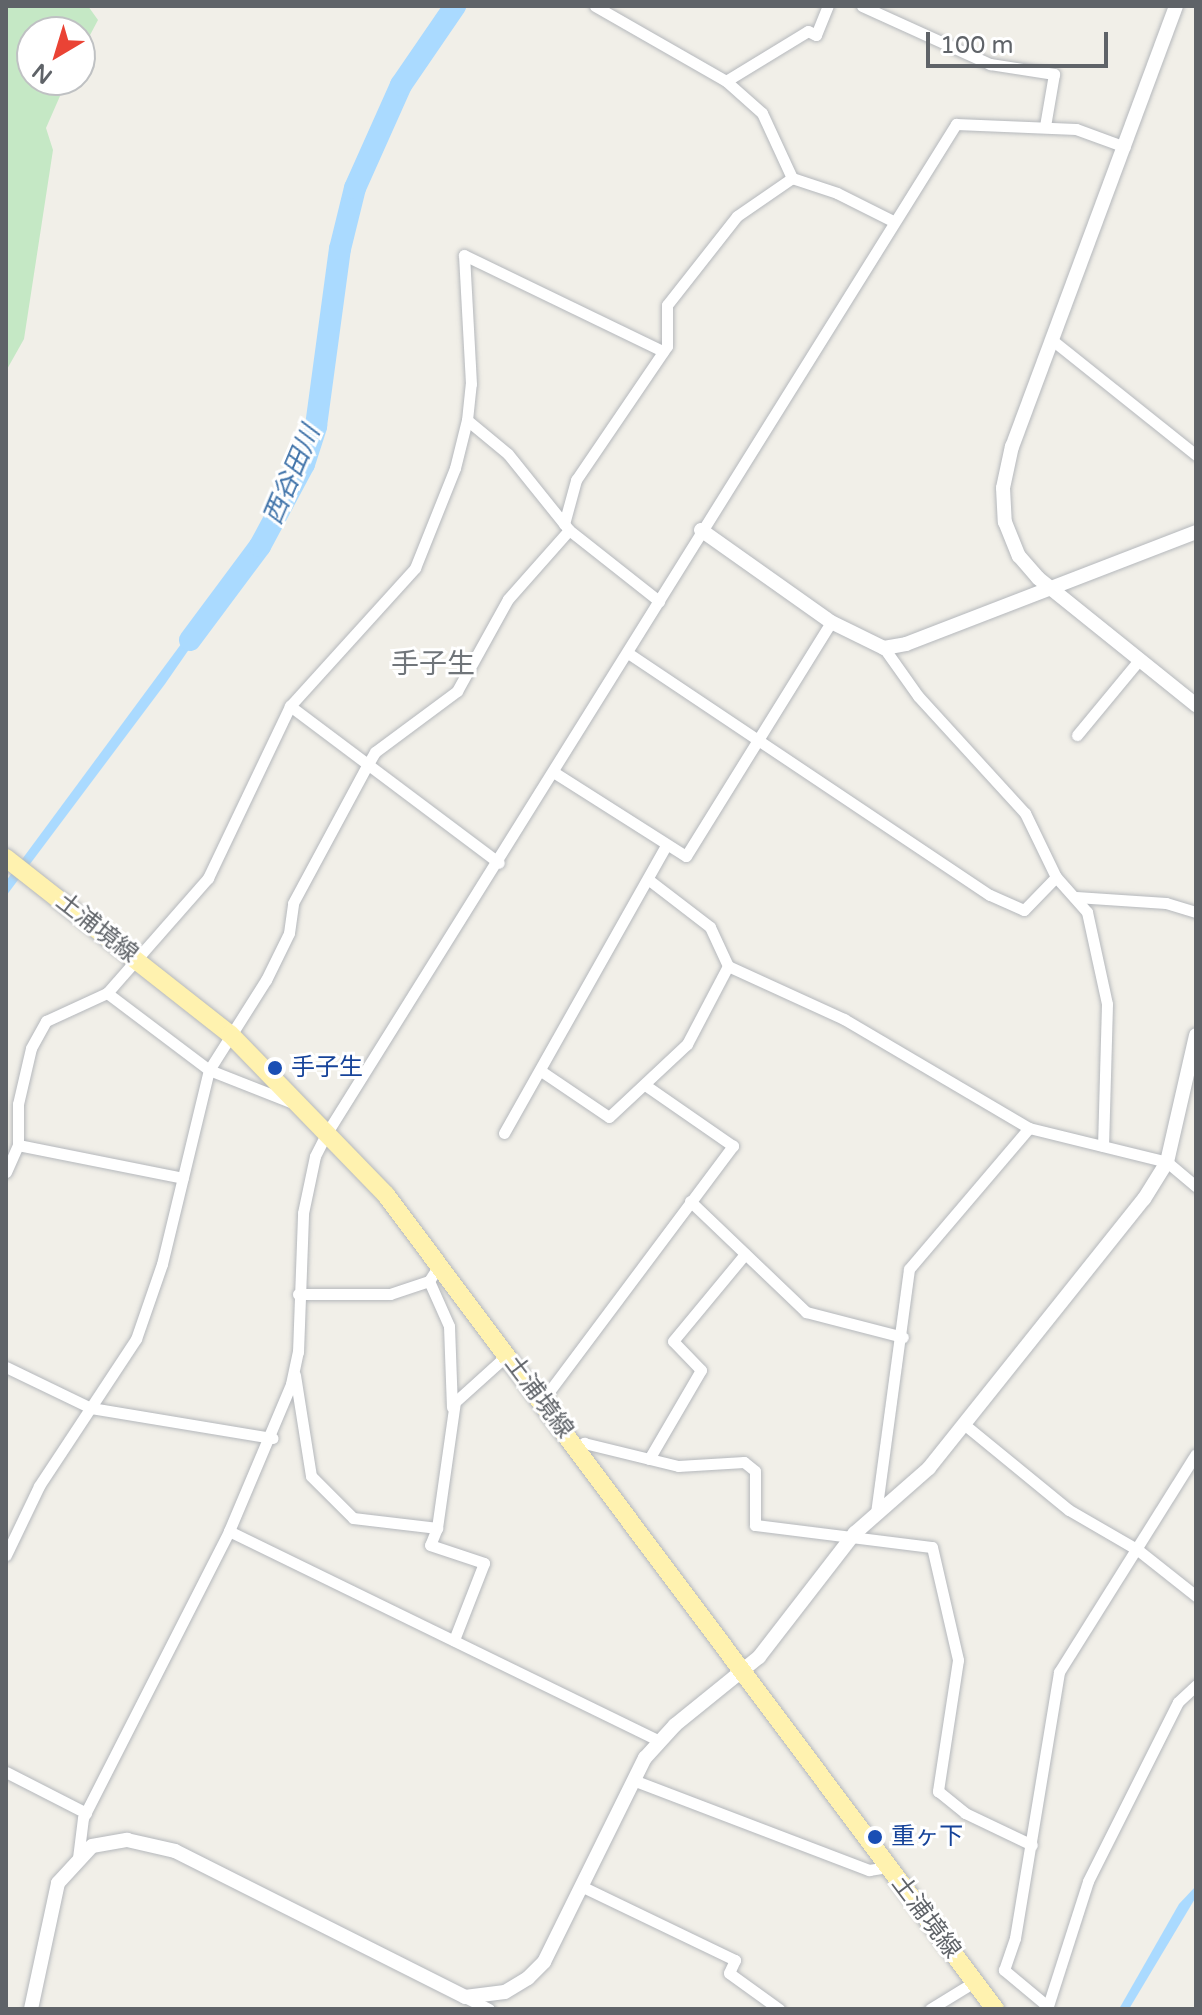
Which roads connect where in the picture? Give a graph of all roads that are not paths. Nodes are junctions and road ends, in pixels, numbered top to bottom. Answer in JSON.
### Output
{"nodes":[{"id":1,"x":595,"y":6,"type":"edge"},
{"id":2,"x":828,"y":6,"type":"edge"},
{"id":3,"x":862,"y":6,"type":"edge"},
{"id":4,"x":1176,"y":6,"type":"edge"},
{"id":5,"x":726,"y":81,"type":"junction"},
{"id":6,"x":1045,"y":126,"type":"junction"},
{"id":7,"x":1125,"y":147,"type":"junction"},
{"id":8,"x":792,"y":178,"type":"junction"},
{"id":9,"x":893,"y":221,"type":"junction"},
{"id":10,"x":1052,"y":340,"type":"junction"},
{"id":11,"x":663,"y":351,"type":"junction"},
{"id":12,"x":467,"y":420,"type":"junction"},
{"id":13,"x":1196,"y":455,"type":"edge"},
{"id":14,"x":567,"y":527,"type":"junction"},
{"id":15,"x":701,"y":530,"type":"junction"},
{"id":16,"x":1196,"y":532,"type":"edge"},
{"id":17,"x":1051,"y":590,"type":"junction"},
{"id":18,"x":659,"y":601,"type":"junction"},
{"id":19,"x":831,"y":622,"type":"junction"},
{"id":20,"x":884,"y":648,"type":"junction"},
{"id":21,"x":628,"y":653,"type":"junction"},
{"id":22,"x":1139,"y":660,"type":"junction"},
{"id":23,"x":1196,"y":705,"type":"edge"},
{"id":24,"x":290,"y":706,"type":"junction"},
{"id":25,"x":1077,"y":735,"type":"dead end"},
{"id":26,"x":757,"y":741,"type":"junction"},
{"id":27,"x":368,"y":764,"type":"junction"},
{"id":28,"x":555,"y":773,"type":"junction"},
{"id":29,"x":666,"y":846,"type":"junction"},
{"id":30,"x":8,"y":859,"type":"edge"},
{"id":31,"x":499,"y":863,"type":"junction"},
{"id":32,"x":1056,"y":877,"type":"junction"},
{"id":33,"x":649,"y":880,"type":"junction"},
{"id":34,"x":1076,"y":897,"type":"junction"},
{"id":35,"x":1196,"y":912,"type":"edge"},
{"id":36,"x":137,"y":959,"type":"junction"},
{"id":37,"x":728,"y":966,"type":"junction"},
{"id":38,"x":107,"y":993,"type":"junction"},
{"id":39,"x":230,"y":1034,"type":"junction"},
{"id":40,"x":1196,"y":1035,"type":"edge"},
{"id":41,"x":209,"y":1070,"type":"junction"},
{"id":42,"x":541,"y":1071,"type":"junction"},
{"id":43,"x":645,"y":1085,"type":"junction"},
{"id":44,"x":303,"y":1106,"type":"junction"},
{"id":45,"x":1029,"y":1128,"type":"junction"},
{"id":46,"x":328,"y":1131,"type":"junction"},
{"id":47,"x":504,"y":1133,"type":"dead end"},
{"id":48,"x":18,"y":1145,"type":"junction"},
{"id":49,"x":1103,"y":1146,"type":"junction"},
{"id":50,"x":1167,"y":1162,"type":"junction"},
{"id":51,"x":6,"y":1172,"type":"edge"},
{"id":52,"x":183,"y":1178,"type":"junction"},
{"id":53,"x":1196,"y":1186,"type":"edge"},
{"id":54,"x":690,"y":1201,"type":"junction"},
{"id":55,"x":745,"y":1254,"type":"junction"},
{"id":56,"x":440,"y":1264,"type":"junction"},
{"id":57,"x":429,"y":1281,"type":"junction"},
{"id":58,"x":298,"y":1294,"type":"junction"},
{"id":59,"x":903,"y":1337,"type":"junction"},
{"id":60,"x":507,"y":1355,"type":"junction"},
{"id":61,"x":6,"y":1367,"type":"edge"},
{"id":62,"x":294,"y":1373,"type":"junction"},
{"id":63,"x":542,"y":1401,"type":"junction"},
{"id":64,"x":91,"y":1408,"type":"junction"},
{"id":65,"x":452,"y":1410,"type":"junction"},
{"id":66,"x":965,"y":1425,"type":"junction"},
{"id":67,"x":273,"y":1438,"type":"junction"},
{"id":68,"x":577,"y":1448,"type":"junction"},
{"id":69,"x":1196,"y":1454,"type":"edge"},
{"id":70,"x":649,"y":1459,"type":"junction"},
{"id":71,"x":876,"y":1513,"type":"junction"},
{"id":72,"x":437,"y":1528,"type":"junction"},
{"id":73,"x":229,"y":1531,"type":"junction"},
{"id":74,"x":855,"y":1533,"type":"junction"},
{"id":75,"x":1138,"y":1550,"type":"junction"},
{"id":76,"x":6,"y":1555,"type":"edge"},
{"id":77,"x":1196,"y":1596,"type":"edge"},
{"id":78,"x":454,"y":1640,"type":"junction"},
{"id":79,"x":746,"y":1669,"type":"junction"},
{"id":80,"x":1196,"y":1685,"type":"edge"},
{"id":81,"x":659,"y":1741,"type":"junction"},
{"id":82,"x":6,"y":1772,"type":"edge"},
{"id":83,"x":633,"y":1780,"type":"junction"},
{"id":84,"x":86,"y":1813,"type":"junction"},
{"id":85,"x":1032,"y":1845,"type":"junction"},
{"id":86,"x":78,"y":1858,"type":"junction"},
{"id":87,"x":889,"y":1867,"type":"junction"},
{"id":88,"x":581,"y":1886,"type":"junction"},
{"id":89,"x":974,"y":1982,"type":"junction"},
{"id":90,"x":465,"y":1997,"type":"junction"},
{"id":91,"x":1046,"y":2007,"type":"edge"},
{"id":92,"x":31,"y":2009,"type":"edge"},
{"id":93,"x":489,"y":2009,"type":"edge"},
{"id":94,"x":779,"y":2009,"type":"edge"},
{"id":95,"x":930,"y":2009,"type":"edge"},
{"id":96,"x":995,"y":2009,"type":"edge"}],
"edges":[{"from":1,"to":5,"type":"street"},
{"from":2,"to":5,"type":"street"},
{"from":3,"to":6,"type":"street"},
{"from":4,"to":7,"type":"street"},
{"from":5,"to":8,"type":"street"},
{"from":6,"to":7,"type":"street"},
{"from":6,"to":9,"type":"street"},
{"from":7,"to":10,"type":"street"},
{"from":8,"to":9,"type":"street"},
{"from":8,"to":11,"type":"street"},
{"from":9,"to":15,"type":"street"},
{"from":10,"to":13,"type":"street"},
{"from":10,"to":17,"type":"street"},
{"from":11,"to":12,"type":"street"},
{"from":11,"to":14,"type":"street"},
{"from":12,"to":14,"type":"street"},
{"from":12,"to":24,"type":"street"},
{"from":14,"to":18,"type":"street"},
{"from":14,"to":27,"type":"street"},
{"from":15,"to":18,"type":"street"},
{"from":15,"to":19,"type":"street"},
{"from":16,"to":17,"type":"street"},
{"from":17,"to":20,"type":"street"},
{"from":17,"to":22,"type":"street"},
{"from":18,"to":21,"type":"street"},
{"from":19,"to":20,"type":"street"},
{"from":19,"to":26,"type":"street"},
{"from":20,"to":32,"type":"street"},
{"from":21,"to":26,"type":"street"},
{"from":21,"to":28,"type":"street"},
{"from":22,"to":23,"type":"street"},
{"from":22,"to":25,"type":"street"},
{"from":24,"to":27,"type":"street"},
{"from":24,"to":36,"type":"street"},
{"from":26,"to":29,"type":"street"},
{"from":26,"to":32,"type":"street"},
{"from":27,"to":31,"type":"street"},
{"from":27,"to":39,"type":"street"},
{"from":28,"to":29,"type":"street"},
{"from":28,"to":31,"type":"street"},
{"from":29,"to":33,"type":"street"},
{"from":30,"to":36,"type":"main road","name":"土浦境線"},
{"from":31,"to":46,"type":"street"},
{"from":32,"to":34,"type":"street"},
{"from":33,"to":37,"type":"street"},
{"from":33,"to":42,"type":"street"},
{"from":34,"to":35,"type":"street"},
{"from":34,"to":49,"type":"street"},
{"from":36,"to":38,"type":"street"},
{"from":36,"to":39,"type":"main road","name":"土浦境線"},
{"from":37,"to":43,"type":"street"},
{"from":37,"to":45,"type":"street"},
{"from":38,"to":41,"type":"street"},
{"from":38,"to":48,"type":"street"},
{"from":39,"to":41,"type":"street"},
{"from":39,"to":44,"type":"main road","name":"土浦境線"},
{"from":40,"to":50,"type":"street"},
{"from":41,"to":44,"type":"street"},
{"from":41,"to":52,"type":"street"},
{"from":42,"to":43,"type":"street"},
{"from":42,"to":47,"type":"street"},
{"from":43,"to":54,"type":"street"},
{"from":44,"to":46,"type":"main road","name":"土浦境線"},
{"from":45,"to":49,"type":"street"},
{"from":45,"to":59,"type":"street"},
{"from":46,"to":56,"type":"main road","name":"土浦境線"},
{"from":46,"to":58,"type":"street"},
{"from":48,"to":51,"type":"street"},
{"from":48,"to":52,"type":"street"},
{"from":49,"to":50,"type":"street"},
{"from":50,"to":53,"type":"street"},
{"from":50,"to":66,"type":"street"},
{"from":52,"to":64,"type":"street"},
{"from":54,"to":55,"type":"street"},
{"from":54,"to":63,"type":"street"},
{"from":55,"to":59,"type":"street"},
{"from":55,"to":70,"type":"street"},
{"from":56,"to":57,"type":"street"},
{"from":56,"to":60,"type":"main road","name":"土浦境線"},
{"from":57,"to":58,"type":"street"},
{"from":57,"to":65,"type":"street"},
{"from":58,"to":62,"type":"street"},
{"from":59,"to":71,"type":"street"},
{"from":60,"to":63,"type":"main road","name":"土浦境線"},
{"from":60,"to":65,"type":"street"},
{"from":61,"to":64,"type":"street"},
{"from":62,"to":67,"type":"street"},
{"from":62,"to":72,"type":"street"},
{"from":63,"to":68,"type":"main road","name":"土浦境線"},
{"from":64,"to":67,"type":"street"},
{"from":64,"to":76,"type":"street"},
{"from":65,"to":72,"type":"street"},
{"from":66,"to":71,"type":"street"},
{"from":66,"to":75,"type":"street"},
{"from":67,"to":73,"type":"street"},
{"from":68,"to":70,"type":"street"},
{"from":68,"to":79,"type":"main road","name":"土浦境線"},
{"from":69,"to":75,"type":"street"},
{"from":70,"to":74,"type":"street"},
{"from":71,"to":74,"type":"street"},
{"from":72,"to":78,"type":"street"},
{"from":73,"to":78,"type":"street"},
{"from":73,"to":84,"type":"street"},
{"from":74,"to":79,"type":"street"},
{"from":74,"to":85,"type":"street"},
{"from":75,"to":77,"type":"street"},
{"from":75,"to":85,"type":"street"},
{"from":78,"to":81,"type":"street"},
{"from":79,"to":81,"type":"street"},
{"from":79,"to":87,"type":"main road","name":"土浦境線"},
{"from":80,"to":91,"type":"street"},
{"from":81,"to":83,"type":"street"},
{"from":82,"to":84,"type":"street"},
{"from":83,"to":87,"type":"street"},
{"from":83,"to":88,"type":"street"},
{"from":84,"to":86,"type":"street"},
{"from":85,"to":91,"type":"street"},
{"from":86,"to":90,"type":"street"},
{"from":86,"to":92,"type":"street"},
{"from":87,"to":89,"type":"main road","name":"土浦境線"},
{"from":88,"to":90,"type":"street"},
{"from":88,"to":94,"type":"street"},
{"from":89,"to":95,"type":"street"},
{"from":89,"to":96,"type":"main road","name":"土浦境線"},
{"from":90,"to":93,"type":"street"}]}
